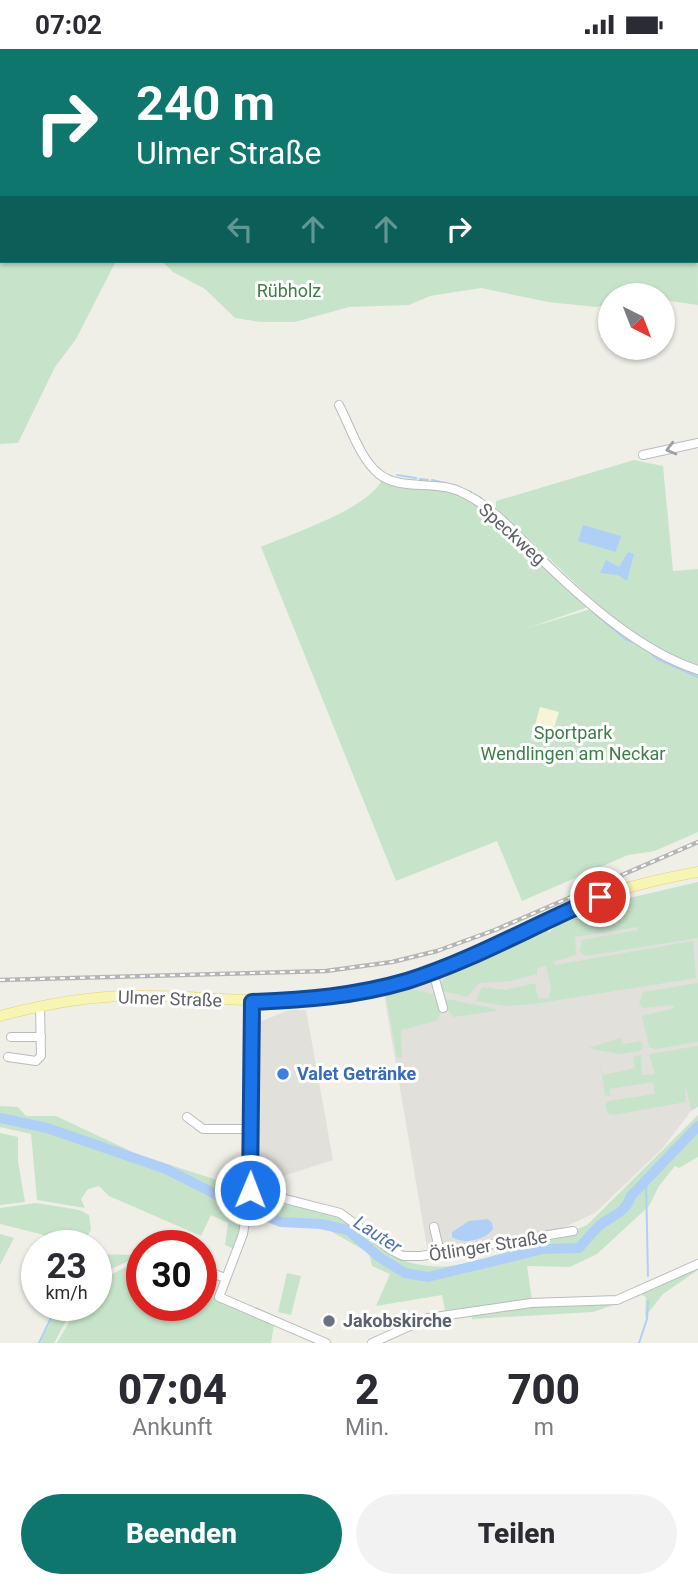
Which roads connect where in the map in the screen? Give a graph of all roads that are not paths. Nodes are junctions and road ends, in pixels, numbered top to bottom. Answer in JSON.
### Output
{"nodes":[{"id":1,"x":339,"y":405,"type":"dead end"},
{"id":2,"x":698,"y":443,"type":"edge"},
{"id":3,"x":643,"y":455,"type":"dead end"},
{"id":4,"x":698,"y":670,"type":"edge"},
{"id":5,"x":698,"y":872,"type":"edge"},
{"id":6,"x":433,"y":972,"type":"junction"},
{"id":7,"x":252,"y":1002,"type":"junction"},
{"id":8,"x":40,"y":1006,"type":"junction"},
{"id":9,"x":443,"y":1008,"type":"dead end"},
{"id":10,"x":0,"y":1016,"type":"edge"},
{"id":11,"x":11,"y":1037,"type":"dead end"},
{"id":12,"x":41,"y":1037,"type":"junction"},
{"id":13,"x":8,"y":1057,"type":"dead end"},
{"id":14,"x":187,"y":1117,"type":"dead end"},
{"id":15,"x":252,"y":1129,"type":"junction"},
{"id":16,"x":250,"y":1195,"type":"junction"},
{"id":17,"x":435,"y":1227,"type":"dead end"},
{"id":18,"x":573,"y":1231,"type":"dead end"},
{"id":19,"x":440,"y":1253,"type":"junction"},
{"id":20,"x":698,"y":1263,"type":"edge"},
{"id":21,"x":217,"y":1275,"type":"edge"},
{"id":22,"x":225,"y":1278,"type":"junction"},
{"id":23,"x":326,"y":1343,"type":"edge"},
{"id":24,"x":372,"y":1343,"type":"edge"}],
"edges":[{"from":1,"to":4,"type":"street","name":"Speckweg"},
{"from":2,"to":3,"type":"street","one_way":true},
{"from":5,"to":6,"type":"main road","name":"Ulmer Straße"},
{"from":6,"to":7,"type":"main road","name":"Ulmer Straße"},
{"from":6,"to":9,"type":"street"},
{"from":7,"to":8,"type":"main road","name":"Ulmer Straße"},
{"from":7,"to":15,"type":"street"},
{"from":8,"to":10,"type":"main road","name":"Ulmer Straße"},
{"from":8,"to":12,"type":"street"},
{"from":11,"to":12,"type":"street"},
{"from":12,"to":13,"type":"street"},
{"from":14,"to":15,"type":"street"},
{"from":15,"to":16,"type":"street"},
{"from":16,"to":19,"type":"street","name":"Ötlinger Straße"},
{"from":16,"to":22,"type":"street"},
{"from":17,"to":19,"type":"street"},
{"from":18,"to":19,"type":"street","name":"Ötlinger Straße"},
{"from":20,"to":24,"type":"street"},
{"from":21,"to":22,"type":"street"},
{"from":22,"to":23,"type":"street"}]}
